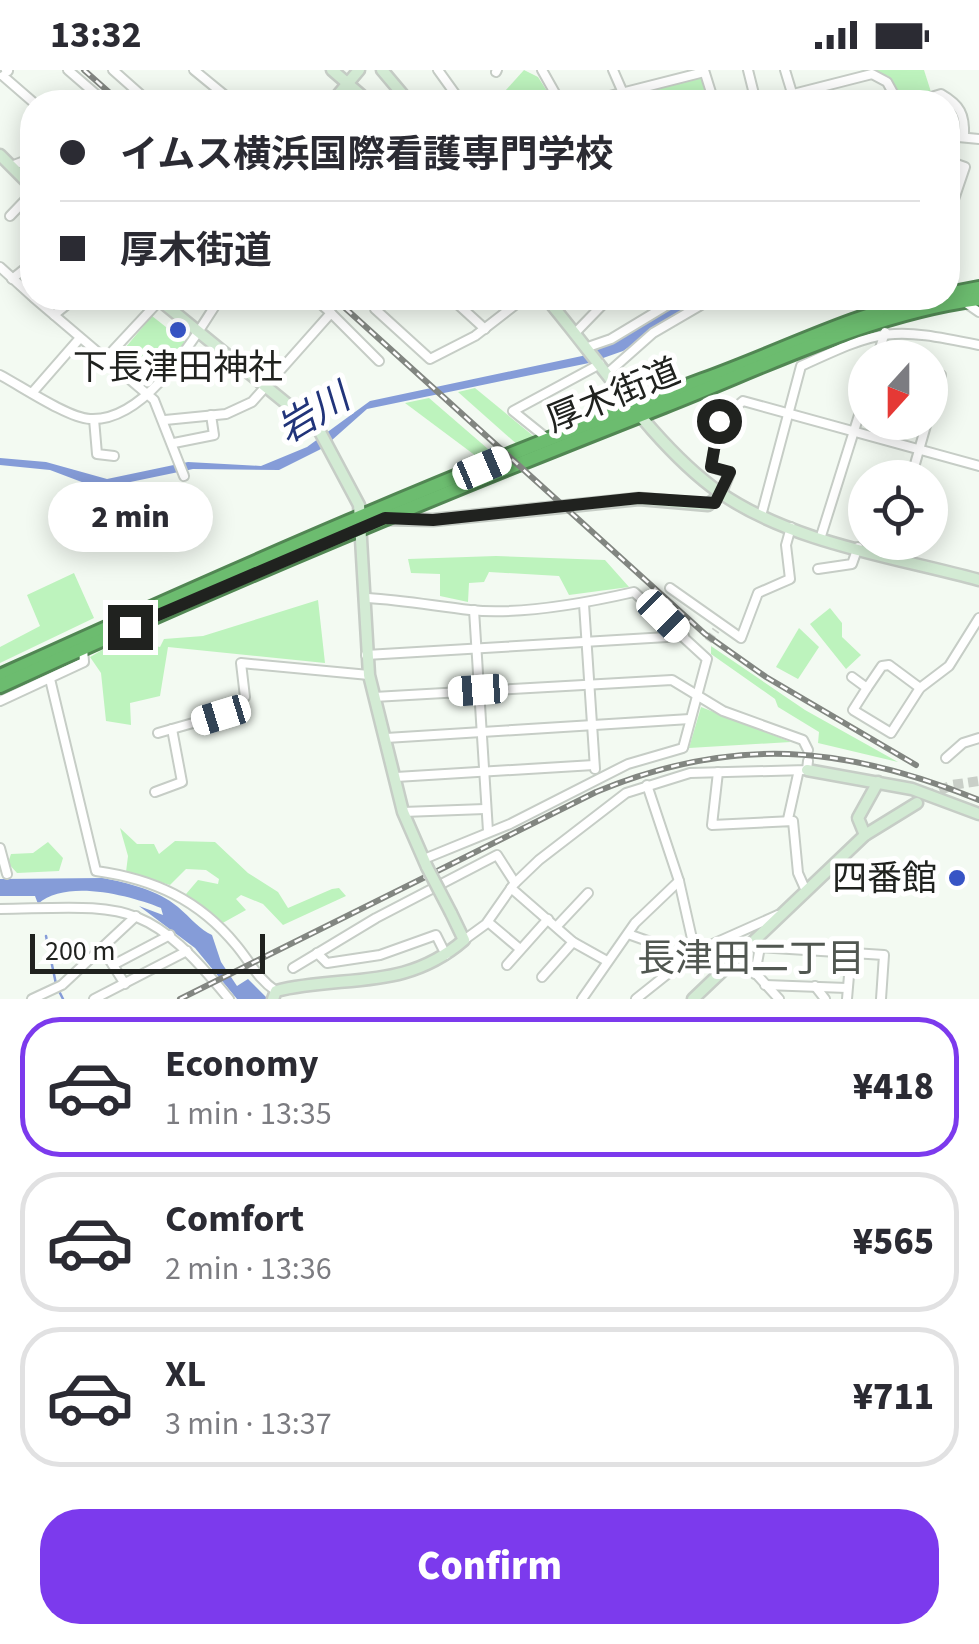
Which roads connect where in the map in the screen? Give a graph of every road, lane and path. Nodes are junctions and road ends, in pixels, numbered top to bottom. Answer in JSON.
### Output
{"nodes":[{"id":1,"x":68,"y":70,"type":"edge"},
{"id":2,"x":113,"y":70,"type":"edge"},
{"id":3,"x":194,"y":70,"type":"edge"},
{"id":4,"x":332,"y":70,"type":"edge"},
{"id":5,"x":359,"y":70,"type":"edge"},
{"id":6,"x":382,"y":70,"type":"edge"},
{"id":7,"x":653,"y":70,"type":"edge"},
{"id":8,"x":704,"y":71,"type":"edge"},
{"id":9,"x":658,"y":82,"type":"junction"},
{"id":10,"x":349,"y":84,"type":"junction"},
{"id":11,"x":90,"y":90,"type":"edge"},
{"id":12,"x":136,"y":90,"type":"edge"},
{"id":13,"x":218,"y":90,"type":"edge"},
{"id":14,"x":343,"y":90,"type":"edge"},
{"id":15,"x":356,"y":90,"type":"edge"},
{"id":16,"x":399,"y":90,"type":"edge"},
{"id":17,"x":628,"y":90,"type":"edge"},
{"id":18,"x":805,"y":90,"type":"edge"},
{"id":19,"x":891,"y":90,"type":"edge"},
{"id":20,"x":960,"y":112,"type":"edge"},
{"id":21,"x":960,"y":136,"type":"edge"},
{"id":22,"x":964,"y":136,"type":"junction"},
{"id":23,"x":979,"y":139,"type":"edge"},
{"id":24,"x":20,"y":204,"type":"edge"},
{"id":25,"x":10,"y":216,"type":"dead end"},
{"id":26,"x":0,"y":267,"type":"edge"},
{"id":27,"x":20,"y":272,"type":"edge"},
{"id":28,"x":12,"y":278,"type":"junction"},
{"id":29,"x":20,"y":285,"type":"edge"},
{"id":30,"x":979,"y":299,"type":"edge"},
{"id":31,"x":964,"y":301,"type":"junction"},
{"id":32,"x":960,"y":302,"type":"edge"},
{"id":33,"x":48,"y":310,"type":"edge"},
{"id":34,"x":60,"y":310,"type":"edge"},
{"id":35,"x":148,"y":310,"type":"edge"},
{"id":36,"x":171,"y":310,"type":"edge"},
{"id":37,"x":212,"y":310,"type":"edge"},
{"id":38,"x":327,"y":310,"type":"edge"},
{"id":39,"x":376,"y":310,"type":"edge"},
{"id":40,"x":464,"y":310,"type":"edge"},
{"id":41,"x":509,"y":310,"type":"edge"},
{"id":42,"x":557,"y":310,"type":"edge"},
{"id":43,"x":597,"y":310,"type":"edge"},
{"id":44,"x":659,"y":310,"type":"edge"},
{"id":45,"x":692,"y":310,"type":"edge"},
{"id":46,"x":895,"y":310,"type":"edge"},
{"id":47,"x":928,"y":310,"type":"edge"},
{"id":48,"x":979,"y":312,"type":"edge"},
{"id":49,"x":331,"y":314,"type":"junction"},
{"id":50,"x":54,"y":315,"type":"junction"},
{"id":51,"x":484,"y":329,"type":"junction"},
{"id":52,"x":197,"y":332,"type":"junction"},
{"id":53,"x":576,"y":332,"type":"junction"},
{"id":54,"x":885,"y":332,"type":"junction"},
{"id":55,"x":80,"y":338,"type":"junction"},
{"id":56,"x":883,"y":340,"type":"edge"},
{"id":57,"x":979,"y":345,"type":"edge"},
{"id":58,"x":588,"y":348,"type":"junction"},
{"id":59,"x":105,"y":359,"type":"junction"},
{"id":60,"x":379,"y":361,"type":"dead end"},
{"id":61,"x":603,"y":366,"type":"junction"},
{"id":62,"x":0,"y":375,"type":"edge"},
{"id":63,"x":268,"y":386,"type":"junction"},
{"id":64,"x":32,"y":392,"type":"junction"},
{"id":65,"x":149,"y":395,"type":"junction"},
{"id":66,"x":640,"y":410,"type":"junction"},
{"id":67,"x":789,"y":414,"type":"junction"},
{"id":68,"x":211,"y":415,"type":"junction"},
{"id":69,"x":94,"y":419,"type":"junction"},
{"id":70,"x":165,"y":420,"type":"junction"},
{"id":71,"x":848,"y":430,"type":"edge"},
{"id":72,"x":549,"y":440,"type":"junction"},
{"id":73,"x":851,"y":440,"type":"edge"},
{"id":74,"x":883,"y":440,"type":"edge"},
{"id":75,"x":922,"y":440,"type":"edge"},
{"id":76,"x":174,"y":443,"type":"junction"},
{"id":77,"x":919,"y":450,"type":"junction"},
{"id":78,"x":114,"y":456,"type":"dead end"},
{"id":79,"x":916,"y":460,"type":"edge"},
{"id":80,"x":979,"y":466,"type":"edge"},
{"id":81,"x":184,"y":475,"type":"dead end"},
{"id":82,"x":722,"y":494,"type":"junction"},
{"id":83,"x":762,"y":516,"type":"junction"},
{"id":84,"x":385,"y":518,"type":"junction"},
{"id":85,"x":360,"y":523,"type":"junction"},
{"id":86,"x":791,"y":526,"type":"junction"},
{"id":87,"x":821,"y":536,"type":"junction"},
{"id":88,"x":848,"y":544,"type":"edge"},
{"id":89,"x":853,"y":560,"type":"edge"},
{"id":90,"x":906,"y":560,"type":"edge"},
{"id":91,"x":818,"y":568,"type":"dead end"},
{"id":92,"x":979,"y":580,"type":"edge"},
{"id":93,"x":670,"y":588,"type":"dead end"},
{"id":94,"x":368,"y":598,"type":"junction"},
{"id":95,"x":584,"y":604,"type":"junction"},
{"id":96,"x":474,"y":610,"type":"junction"},
{"id":97,"x":979,"y":618,"type":"edge"},
{"id":98,"x":684,"y":636,"type":"junction"},
{"id":99,"x":708,"y":640,"type":"tunnel mouth"},
{"id":100,"x":586,"y":643,"type":"junction"},
{"id":101,"x":83,"y":648,"type":"junction"},
{"id":102,"x":476,"y":648,"type":"junction"},
{"id":103,"x":699,"y":650,"type":"junction"},
{"id":104,"x":366,"y":656,"type":"junction"},
{"id":105,"x":369,"y":675,"type":"junction"},
{"id":106,"x":0,"y":676,"type":"edge"},
{"id":107,"x":852,"y":677,"type":"dead end"},
{"id":108,"x":50,"y":679,"type":"junction"},
{"id":109,"x":590,"y":684,"type":"junction"},
{"id":110,"x":0,"y":686,"type":"edge"},
{"id":111,"x":867,"y":688,"type":"junction"},
{"id":112,"x":920,"y":688,"type":"junction"},
{"id":113,"x":478,"y":690,"type":"junction"},
{"id":114,"x":697,"y":695,"type":"junction"},
{"id":115,"x":374,"y":697,"type":"junction"},
{"id":116,"x":0,"y":701,"type":"edge"},
{"id":117,"x":690,"y":719,"type":"junction"},
{"id":118,"x":592,"y":725,"type":"junction"},
{"id":119,"x":172,"y":730,"type":"junction"},
{"id":120,"x":480,"y":732,"type":"junction"},
{"id":121,"x":158,"y":733,"type":"dead end"},
{"id":122,"x":386,"y":738,"type":"junction"},
{"id":123,"x":979,"y":738,"type":"edge"},
{"id":124,"x":808,"y":750,"type":"dead end"},
{"id":125,"x":946,"y":758,"type":"dead end"},
{"id":126,"x":594,"y":765,"type":"junction"},
{"id":127,"x":804,"y":768,"type":"junction"},
{"id":128,"x":484,"y":772,"type":"junction"},
{"id":129,"x":718,"y":772,"type":"junction"},
{"id":130,"x":396,"y":777,"type":"junction"},
{"id":131,"x":597,"y":778,"type":"junction"},
{"id":132,"x":878,"y":782,"type":"junction"},
{"id":133,"x":647,"y":785,"type":"junction"},
{"id":134,"x":155,"y":792,"type":"dead end"},
{"id":135,"x":917,"y":803,"type":"tunnel mouth"},
{"id":136,"x":485,"y":808,"type":"junction"},
{"id":137,"x":403,"y":812,"type":"junction"},
{"id":138,"x":979,"y":814,"type":"edge"},
{"id":139,"x":788,"y":820,"type":"junction"},
{"id":140,"x":488,"y":831,"type":"junction"},
{"id":141,"x":866,"y":835,"type":"junction"},
{"id":142,"x":0,"y":848,"type":"edge"},
{"id":143,"x":425,"y":863,"type":"junction"},
{"id":144,"x":7,"y":874,"type":"dead end"},
{"id":145,"x":679,"y":882,"type":"junction"},
{"id":146,"x":513,"y":886,"type":"junction"},
{"id":147,"x":806,"y":891,"type":"junction"},
{"id":148,"x":588,"y":892,"type":"dead end"},
{"id":149,"x":0,"y":909,"type":"edge"},
{"id":150,"x":782,"y":913,"type":"junction"},
{"id":151,"x":136,"y":916,"type":"junction"},
{"id":152,"x":548,"y":919,"type":"junction"},
{"id":153,"x":488,"y":922,"type":"junction"},
{"id":154,"x":557,"y":926,"type":"junction"},
{"id":155,"x":628,"y":934,"type":"junction"},
{"id":156,"x":170,"y":935,"type":"junction"},
{"id":157,"x":464,"y":940,"type":"junction"},
{"id":158,"x":573,"y":942,"type":"junction"},
{"id":159,"x":102,"y":948,"type":"junction"},
{"id":160,"x":520,"y":949,"type":"junction"},
{"id":161,"x":188,"y":952,"type":"junction"},
{"id":162,"x":695,"y":952,"type":"junction"},
{"id":163,"x":851,"y":952,"type":"junction"},
{"id":164,"x":317,"y":953,"type":"junction"},
{"id":165,"x":446,"y":955,"type":"junction"},
{"id":166,"x":739,"y":955,"type":"junction"},
{"id":167,"x":607,"y":961,"type":"junction"},
{"id":168,"x":112,"y":965,"type":"junction"},
{"id":169,"x":507,"y":965,"type":"dead end"},
{"id":170,"x":680,"y":965,"type":"junction"},
{"id":171,"x":293,"y":968,"type":"dead end"},
{"id":172,"x":755,"y":974,"type":"junction"},
{"id":173,"x":542,"y":977,"type":"dead end"},
{"id":174,"x":124,"y":984,"type":"junction"},
{"id":175,"x":765,"y":986,"type":"junction"},
{"id":176,"x":816,"y":986,"type":"junction"},
{"id":177,"x":847,"y":988,"type":"junction"},
{"id":178,"x":275,"y":995,"type":"edge"},
{"id":179,"x":32,"y":999,"type":"edge"},
{"id":180,"x":94,"y":999,"type":"edge"},
{"id":181,"x":229,"y":999,"type":"edge"},
{"id":182,"x":582,"y":999,"type":"edge"},
{"id":183,"x":636,"y":999,"type":"edge"},
{"id":184,"x":693,"y":999,"type":"edge"},
{"id":185,"x":778,"y":999,"type":"edge"},
{"id":186,"x":825,"y":999,"type":"edge"},
{"id":187,"x":846,"y":999,"type":"edge"},
{"id":188,"x":881,"y":999,"type":"edge"}],
"edges":[{"from":1,"to":11,"type":"street"},
{"from":2,"to":12,"type":"street"},
{"from":3,"to":13,"type":"street"},
{"from":4,"to":10,"type":"street"},
{"from":5,"to":10,"type":"street"},
{"from":6,"to":16,"type":"street"},
{"from":7,"to":9,"type":"street"},
{"from":8,"to":9,"type":"street"},
{"from":9,"to":17,"type":"street"},
{"from":10,"to":14,"type":"street"},
{"from":10,"to":15,"type":"street"},
{"from":18,"to":19,"type":"street"},
{"from":20,"to":22,"type":"street"},
{"from":21,"to":22,"type":"street"},
{"from":22,"to":23,"type":"street"},
{"from":24,"to":25,"type":"street"},
{"from":26,"to":28,"type":"street"},
{"from":27,"to":28,"type":"street"},
{"from":28,"to":29,"type":"street"},
{"from":30,"to":31,"type":"highway","name":"厚木街道"},
{"from":31,"to":32,"type":"highway","name":"厚木街道"},
{"from":31,"to":48,"type":"street"},
{"from":33,"to":50,"type":"street"},
{"from":34,"to":50,"type":"street"},
{"from":35,"to":59,"type":"street"},
{"from":36,"to":52,"type":"street"},
{"from":37,"to":52,"type":"street"},
{"from":38,"to":49,"type":"street"},
{"from":39,"to":51,"type":"street"},
{"from":40,"to":51,"type":"street"},
{"from":41,"to":51,"type":"street"},
{"from":42,"to":53,"type":"street"},
{"from":43,"to":53,"type":"street"},
{"from":44,"to":58,"type":"street"},
{"from":45,"to":61,"type":"street"},
{"from":46,"to":66,"type":"highway","name":"厚木街道"},
{"from":47,"to":66,"type":"highway","name":"厚木街道"},
{"from":49,"to":60,"type":"street"},
{"from":49,"to":63,"type":"street"},
{"from":50,"to":55,"type":"street"},
{"from":52,"to":63,"type":"street"},
{"from":52,"to":65,"type":"street"},
{"from":53,"to":58,"type":"street"},
{"from":54,"to":56,"type":"street"},
{"from":54,"to":57,"type":"street"},
{"from":54,"to":67,"type":"street"},
{"from":55,"to":59,"type":"street"},
{"from":55,"to":64,"type":"street"},
{"from":58,"to":61,"type":"street"},
{"from":59,"to":65,"type":"street"},
{"from":61,"to":66,"type":"street"},
{"from":61,"to":72,"type":"street"},
{"from":62,"to":64,"type":"street"},
{"from":63,"to":68,"type":"street"},
{"from":63,"to":85,"type":"street"},
{"from":64,"to":69,"type":"street"},
{"from":65,"to":69,"type":"street"},
{"from":65,"to":70,"type":"street"},
{"from":66,"to":72,"type":"highway","name":"厚木街道"},
{"from":66,"to":82,"type":"street"},
{"from":66,"to":84,"type":"highway","name":"厚木街道"},
{"from":67,"to":71,"type":"street"},
{"from":67,"to":82,"type":"street"},
{"from":67,"to":83,"type":"street"},
{"from":68,"to":70,"type":"street"},
{"from":68,"to":76,"type":"street"},
{"from":69,"to":78,"type":"street"},
{"from":70,"to":76,"type":"street"},
{"from":72,"to":85,"type":"highway","name":"厚木街道"},
{"from":73,"to":87,"type":"street"},
{"from":74,"to":77,"type":"street"},
{"from":75,"to":77,"type":"street"},
{"from":76,"to":81,"type":"street"},
{"from":77,"to":79,"type":"street"},
{"from":77,"to":80,"type":"street"},
{"from":82,"to":83,"type":"street"},
{"from":82,"to":84,"type":"street"},
{"from":83,"to":86,"type":"street"},
{"from":84,"to":85,"type":"highway","name":"厚木街道"},
{"from":85,"to":94,"type":"street"},
{"from":85,"to":101,"type":"highway","name":"厚木街道"},
{"from":85,"to":106,"type":"highway","name":"厚木街道"},
{"from":86,"to":87,"type":"street"},
{"from":86,"to":93,"type":"street"},
{"from":87,"to":88,"type":"street"},
{"from":89,"to":91,"type":"street"},
{"from":90,"to":92,"type":"street"},
{"from":94,"to":96,"type":"street"},
{"from":94,"to":104,"type":"street"},
{"from":95,"to":96,"type":"street"},
{"from":95,"to":98,"type":"street"},
{"from":95,"to":100,"type":"street"},
{"from":96,"to":102,"type":"street"},
{"from":97,"to":112,"type":"street"},
{"from":98,"to":100,"type":"street"},
{"from":98,"to":103,"type":"street"},
{"from":99,"to":103,"type":"street"},
{"from":100,"to":102,"type":"street"},
{"from":100,"to":109,"type":"street"},
{"from":101,"to":108,"type":"street"},
{"from":101,"to":110,"type":"highway","name":"厚木街道"},
{"from":102,"to":104,"type":"street"},
{"from":102,"to":113,"type":"street"},
{"from":103,"to":114,"type":"street"},
{"from":104,"to":105,"type":"street"},
{"from":105,"to":115,"type":"street"},
{"from":105,"to":119,"type":"street"},
{"from":107,"to":111,"type":"street"},
{"from":108,"to":116,"type":"street"},
{"from":108,"to":178,"type":"street"},
{"from":109,"to":113,"type":"street"},
{"from":109,"to":114,"type":"street"},
{"from":109,"to":118,"type":"street"},
{"from":111,"to":112,"type":"street"},
{"from":111,"to":112,"type":"street"},
{"from":113,"to":115,"type":"street"},
{"from":113,"to":120,"type":"street"},
{"from":114,"to":117,"type":"street"},
{"from":114,"to":124,"type":"street"},
{"from":115,"to":122,"type":"street"},
{"from":117,"to":118,"type":"street"},
{"from":117,"to":131,"type":"street"},
{"from":118,"to":120,"type":"street"},
{"from":118,"to":126,"type":"street"},
{"from":119,"to":121,"type":"street"},
{"from":119,"to":134,"type":"street"},
{"from":120,"to":122,"type":"street"},
{"from":120,"to":128,"type":"street"},
{"from":122,"to":130,"type":"street"},
{"from":123,"to":125,"type":"street"},
{"from":126,"to":128,"type":"street"},
{"from":126,"to":131,"type":"street"},
{"from":127,"to":129,"type":"street"},
{"from":127,"to":132,"type":"street"},
{"from":127,"to":139,"type":"street"},
{"from":128,"to":130,"type":"street"},
{"from":128,"to":136,"type":"street"},
{"from":129,"to":133,"type":"street"},
{"from":129,"to":139,"type":"street"},
{"from":130,"to":137,"type":"street"},
{"from":131,"to":140,"type":"street"},
{"from":132,"to":138,"type":"street"},
{"from":132,"to":141,"type":"street"},
{"from":133,"to":145,"type":"street"},
{"from":133,"to":146,"type":"street"},
{"from":135,"to":141,"type":"street"},
{"from":136,"to":137,"type":"street"},
{"from":136,"to":140,"type":"street"},
{"from":137,"to":143,"type":"street"},
{"from":139,"to":147,"type":"street"},
{"from":140,"to":143,"type":"street"},
{"from":141,"to":147,"type":"street"},
{"from":142,"to":144,"type":"street"},
{"from":143,"to":157,"type":"street","bridge":true},
{"from":145,"to":155,"type":"street"},
{"from":145,"to":162,"type":"street"},
{"from":146,"to":152,"type":"street"},
{"from":146,"to":153,"type":"street"},
{"from":146,"to":164,"type":"street"},
{"from":147,"to":150,"type":"street"},
{"from":148,"to":154,"type":"street"},
{"from":149,"to":151,"type":"street"},
{"from":150,"to":162,"type":"street"},
{"from":150,"to":166,"type":"street"},
{"from":151,"to":156,"type":"street"},
{"from":151,"to":159,"type":"street"},
{"from":152,"to":154,"type":"street"},
{"from":152,"to":160,"type":"street"},
{"from":153,"to":157,"type":"street"},
{"from":153,"to":160,"type":"street"},
{"from":154,"to":158,"type":"street"},
{"from":155,"to":167,"type":"street"},
{"from":155,"to":170,"type":"street"},
{"from":156,"to":161,"type":"street"},
{"from":156,"to":168,"type":"street"},
{"from":157,"to":165,"type":"street"},
{"from":158,"to":167,"type":"street"},
{"from":158,"to":173,"type":"street"},
{"from":159,"to":168,"type":"street"},
{"from":159,"to":179,"type":"street"},
{"from":160,"to":169,"type":"street"},
{"from":161,"to":174,"type":"street"},
{"from":161,"to":181,"type":"street"},
{"from":162,"to":170,"type":"street"},
{"from":163,"to":172,"type":"street"},
{"from":163,"to":177,"type":"street"},
{"from":163,"to":188,"type":"street"},
{"from":164,"to":165,"type":"street"},
{"from":164,"to":171,"type":"street"},
{"from":165,"to":178,"type":"street"},
{"from":166,"to":172,"type":"street"},
{"from":166,"to":184,"type":"street"},
{"from":167,"to":182,"type":"street"},
{"from":168,"to":174,"type":"street"},
{"from":170,"to":183,"type":"street"},
{"from":172,"to":175,"type":"street"},
{"from":174,"to":180,"type":"street"},
{"from":175,"to":176,"type":"street"},
{"from":175,"to":185,"type":"street"},
{"from":176,"to":177,"type":"street"},
{"from":176,"to":186,"type":"street"},
{"from":177,"to":187,"type":"street"}]}
